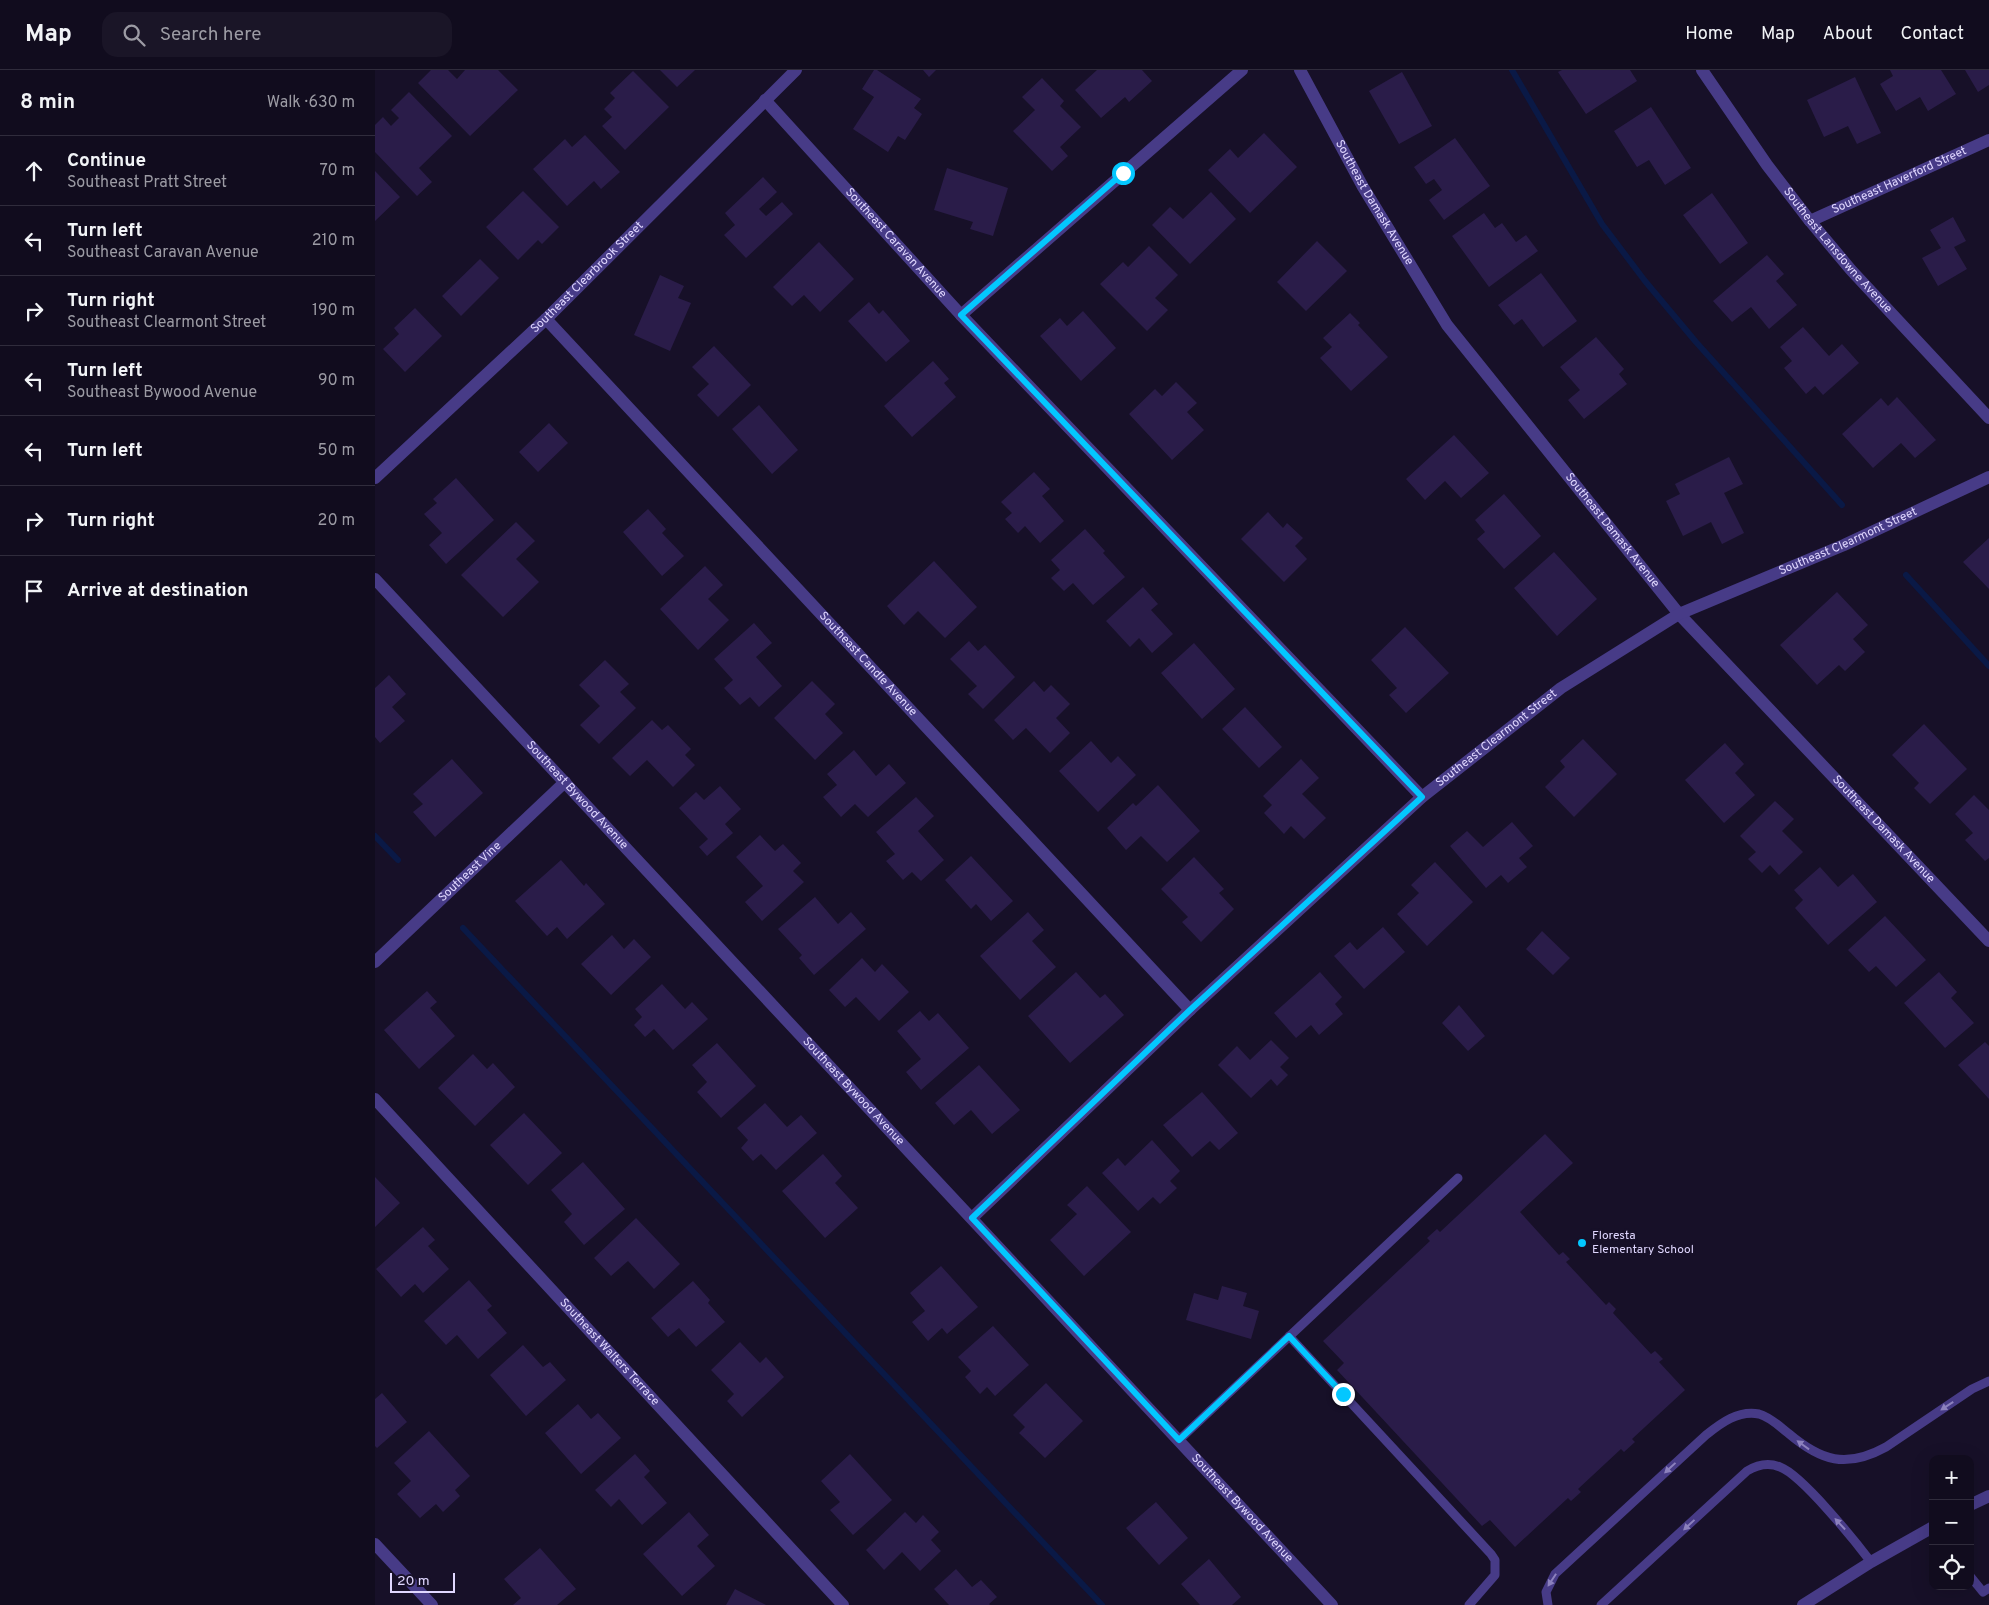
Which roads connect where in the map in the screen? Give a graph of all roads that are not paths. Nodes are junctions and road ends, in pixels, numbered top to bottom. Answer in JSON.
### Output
{"nodes":[{"id":1,"x":796,"y":70,"type":"edge"},
{"id":2,"x":1242,"y":70,"type":"edge"},
{"id":3,"x":1300,"y":70,"type":"edge"},
{"id":4,"x":1702,"y":70,"type":"edge"},
{"id":5,"x":765,"y":100,"type":"junction"},
{"id":6,"x":1989,"y":140,"type":"edge"},
{"id":7,"x":1810,"y":221,"type":"junction"},
{"id":8,"x":961,"y":315,"type":"junction"},
{"id":9,"x":546,"y":319,"type":"junction"},
{"id":10,"x":1989,"y":418,"type":"edge"},
{"id":11,"x":1989,"y":477,"type":"edge"},
{"id":12,"x":375,"y":478,"type":"edge"},
{"id":13,"x":375,"y":579,"type":"edge"},
{"id":14,"x":1679,"y":614,"type":"junction"},
{"id":15,"x":565,"y":782,"type":"junction"},
{"id":16,"x":1422,"y":797,"type":"junction"},
{"id":17,"x":1989,"y":941,"type":"edge"},
{"id":18,"x":375,"y":962,"type":"edge"},
{"id":19,"x":1190,"y":1010,"type":"junction"},
{"id":20,"x":375,"y":1099,"type":"edge"},
{"id":21,"x":1458,"y":1178,"type":"dead end"},
{"id":22,"x":972,"y":1218,"type":"junction"},
{"id":23,"x":1289,"y":1336,"type":"junction"},
{"id":24,"x":1989,"y":1381,"type":"edge"},
{"id":25,"x":1179,"y":1440,"type":"junction"},
{"id":26,"x":1989,"y":1496,"type":"edge"},
{"id":27,"x":1974,"y":1503,"type":"edge"},
{"id":28,"x":1929,"y":1531,"type":"edge"},
{"id":29,"x":375,"y":1544,"type":"edge"},
{"id":30,"x":1871,"y":1562,"type":"junction"},
{"id":31,"x":1974,"y":1580,"type":"edge"},
{"id":32,"x":1987,"y":1592,"type":"edge"},
{"id":33,"x":432,"y":1605,"type":"edge"},
{"id":34,"x":843,"y":1605,"type":"edge"},
{"id":35,"x":1332,"y":1605,"type":"edge"},
{"id":36,"x":1469,"y":1605,"type":"edge"},
{"id":37,"x":1548,"y":1605,"type":"edge"},
{"id":38,"x":1601,"y":1605,"type":"edge"},
{"id":39,"x":1803,"y":1605,"type":"edge"}],
"edges":[{"from":1,"to":5,"type":"street","name":"Southeast Clearbrook Street"},
{"from":2,"to":8,"type":"street"},
{"from":3,"to":14,"type":"street","name":"Southeast Damask Avenue"},
{"from":4,"to":7,"type":"street","name":"Southeast Lansdowne Avenue"},
{"from":5,"to":8,"type":"street","name":"Southeast Caravan Avenue"},
{"from":5,"to":9,"type":"street","name":"Southeast Clearbrook Street"},
{"from":6,"to":7,"type":"street","name":"Southeast Haverford Street"},
{"from":7,"to":10,"type":"street","name":"Southeast Lansdowne Avenue"},
{"from":8,"to":16,"type":"street","name":"Southeast Caravan Avenue"},
{"from":9,"to":12,"type":"street","name":"Southeast Clearbrook Street"},
{"from":9,"to":19,"type":"street","name":"Southeast Candle Avenue"},
{"from":11,"to":14,"type":"street","name":"Southeast Clearmont Street"},
{"from":13,"to":15,"type":"street","name":"Southeast Bywood Avenue"},
{"from":14,"to":16,"type":"street","name":"Southeast Clearmont Street"},
{"from":14,"to":17,"type":"street","name":"Southeast Damask Avenue"},
{"from":15,"to":18,"type":"street","name":"Southeast Vine"},
{"from":15,"to":22,"type":"street","name":"Southeast Bywood Avenue"},
{"from":16,"to":19,"type":"street","name":"Southeast Clearmont Street"},
{"from":19,"to":22,"type":"street","name":"Southeast Clearmont Street"},
{"from":20,"to":34,"type":"street","name":"Southeast Walters Terrace"},
{"from":21,"to":23,"type":"lane"},
{"from":22,"to":25,"type":"street","name":"Southeast Bywood Avenue"},
{"from":23,"to":25,"type":"lane"},
{"from":23,"to":36,"type":"lane"},
{"from":24,"to":37,"type":"lane","one_way":true},
{"from":25,"to":35,"type":"street","name":"Southeast Bywood Avenue"},
{"from":26,"to":27,"type":"street"},
{"from":28,"to":30,"type":"street"},
{"from":29,"to":33,"type":"street"},
{"from":30,"to":38,"type":"lane","one_way":true},
{"from":30,"to":39,"type":"street"},
{"from":31,"to":32,"type":"lane"}]}
